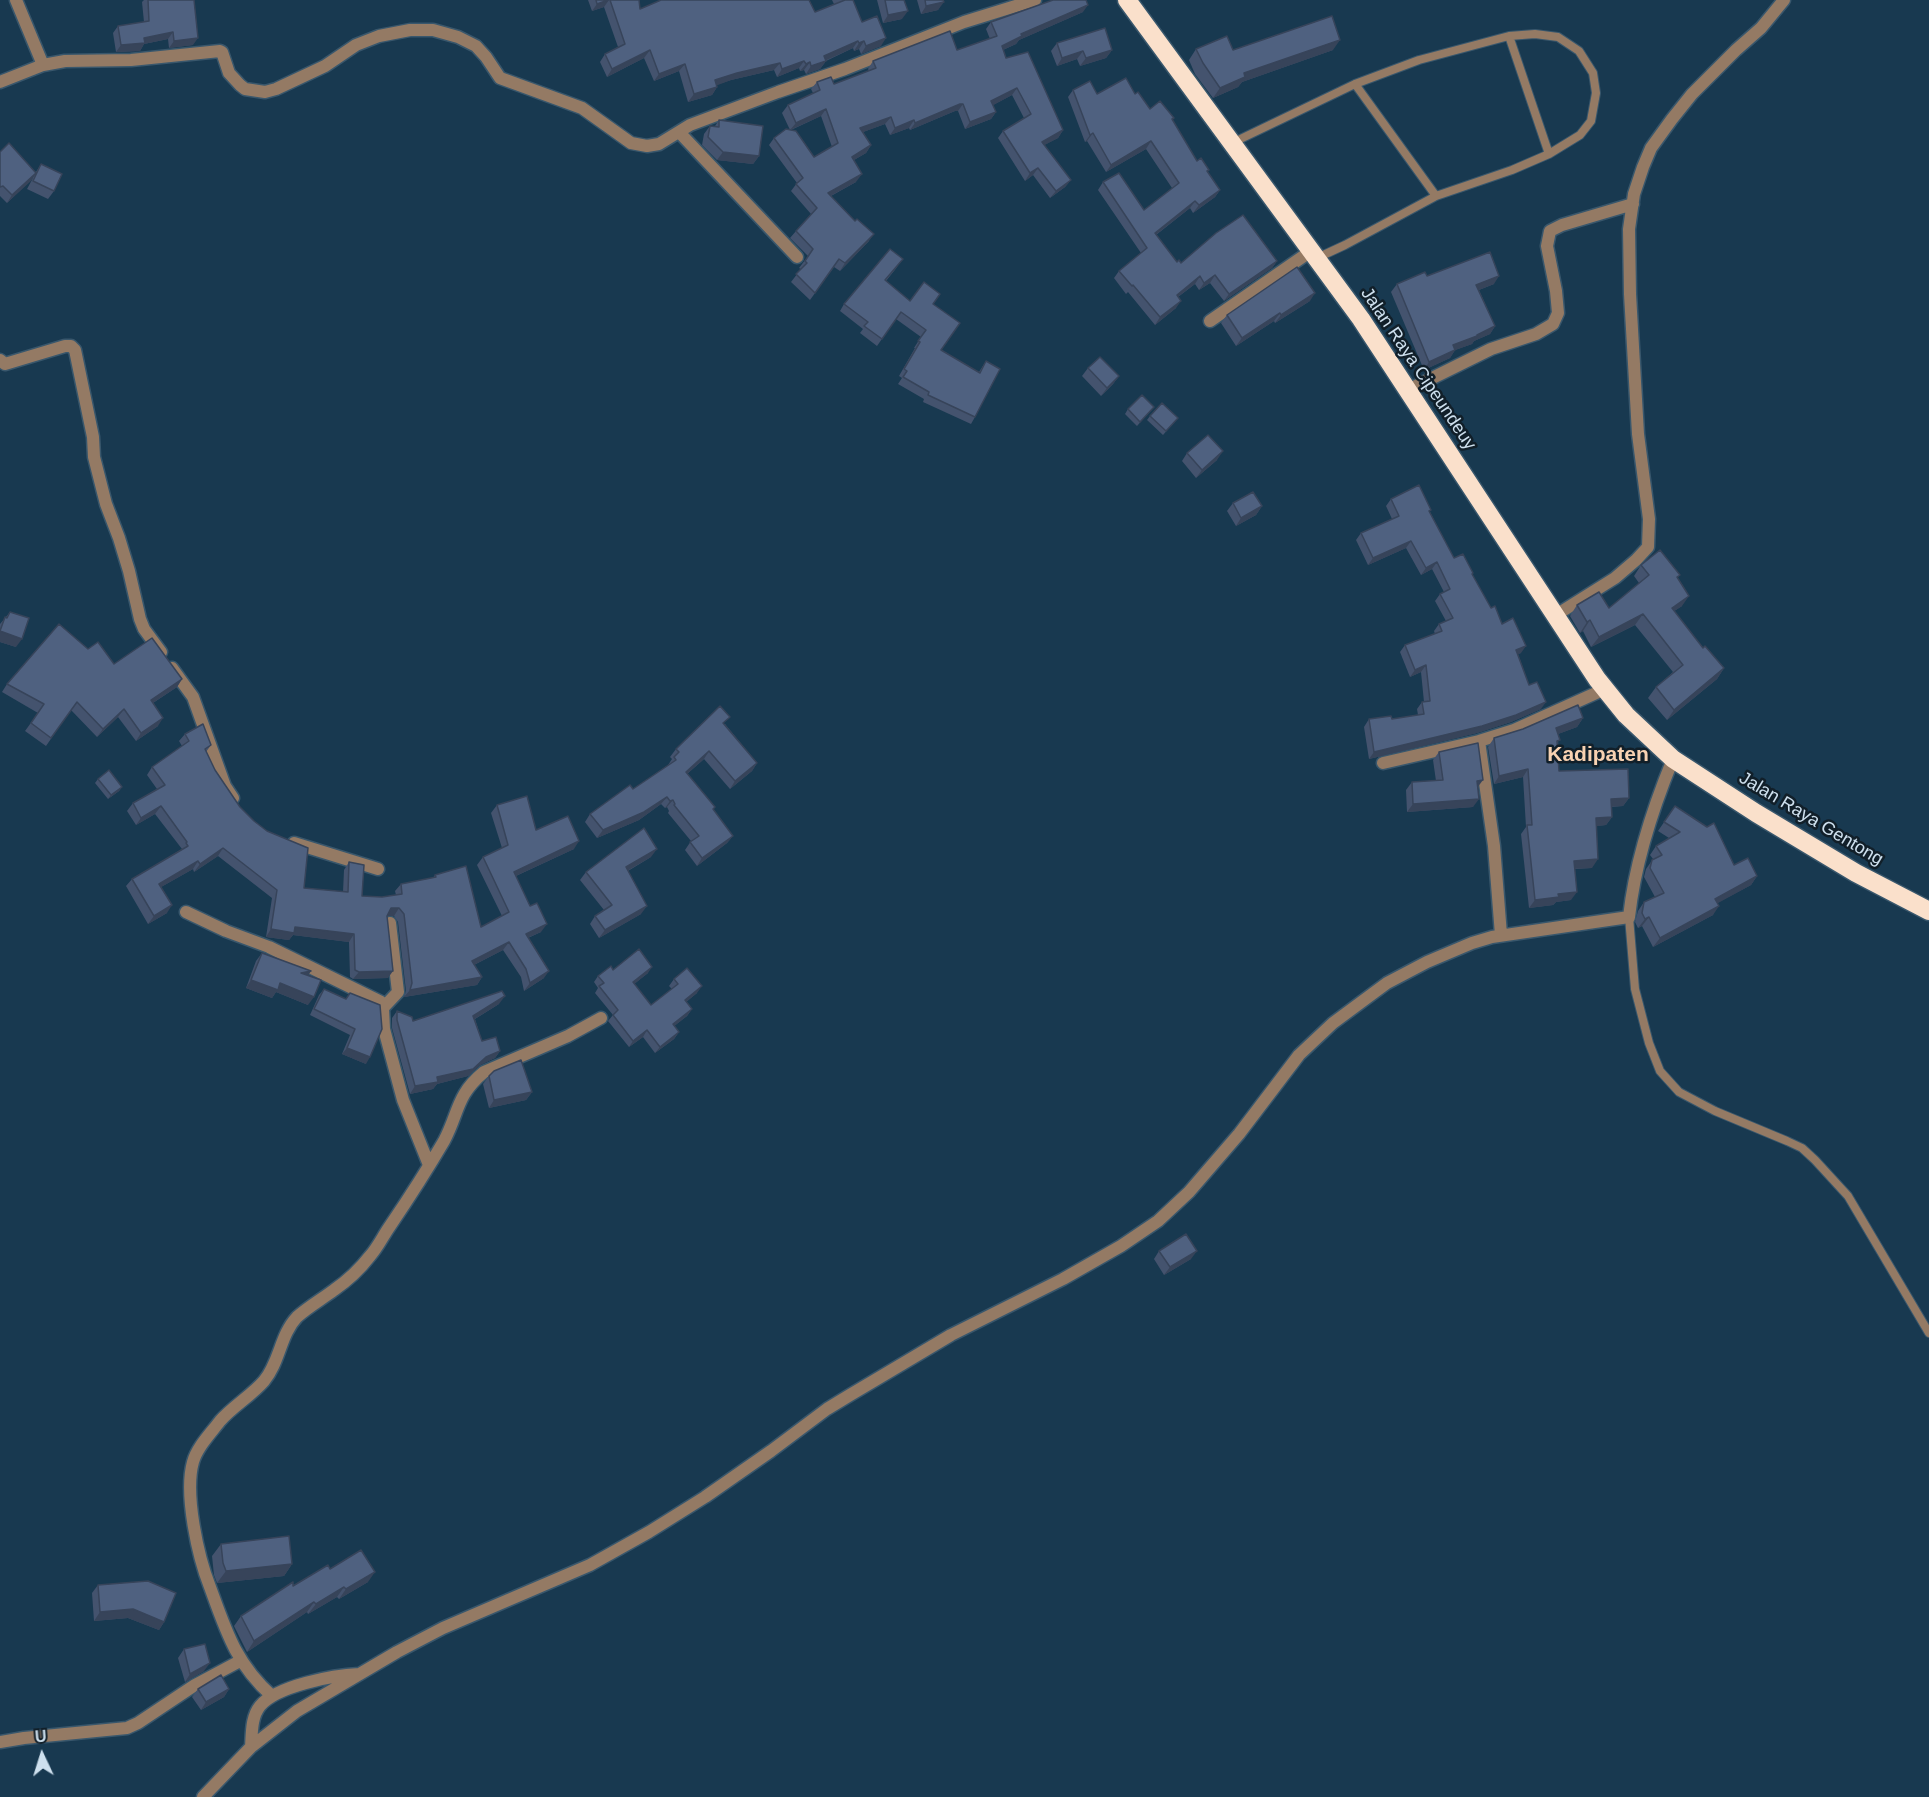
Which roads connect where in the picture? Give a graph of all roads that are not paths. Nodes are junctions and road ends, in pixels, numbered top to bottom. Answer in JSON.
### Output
{"nodes":[{"id":1,"x":16,"y":0,"type":"edge"},
{"id":2,"x":1035,"y":0,"type":"edge"},
{"id":3,"x":1127,"y":0,"type":"edge"},
{"id":4,"x":1784,"y":0,"type":"edge"},
{"id":5,"x":1509,"y":36,"type":"junction"},
{"id":6,"x":43,"y":65,"type":"junction"},
{"id":7,"x":0,"y":82,"type":"edge"},
{"id":8,"x":1355,"y":84,"type":"junction"},
{"id":9,"x":679,"y":132,"type":"junction"},
{"id":10,"x":1231,"y":143,"type":"junction"},
{"id":11,"x":1549,"y":154,"type":"junction"},
{"id":12,"x":1436,"y":196,"type":"junction"},
{"id":13,"x":1633,"y":204,"type":"junction"},
{"id":14,"x":1313,"y":255,"type":"junction"},
{"id":15,"x":797,"y":257,"type":"dead end"},
{"id":16,"x":1210,"y":321,"type":"dead end"},
{"id":17,"x":0,"y":360,"type":"edge"},
{"id":18,"x":1408,"y":390,"type":"junction"},
{"id":19,"x":1556,"y":615,"type":"junction"},
{"id":20,"x":1605,"y":689,"type":"junction"},
{"id":21,"x":1479,"y":741,"type":"junction"},
{"id":22,"x":1673,"y":759,"type":"junction"},
{"id":23,"x":1383,"y":763,"type":"dead end"},
{"id":24,"x":243,"y":811,"type":"edge"},
{"id":25,"x":279,"y":837,"type":"edge"},
{"id":26,"x":378,"y":869,"type":"dead end"},
{"id":27,"x":1929,"y":911,"type":"edge"},
{"id":28,"x":186,"y":912,"type":"dead end"},
{"id":29,"x":1629,"y":917,"type":"junction"},
{"id":30,"x":390,"y":923,"type":"edge"},
{"id":31,"x":1501,"y":935,"type":"junction"},
{"id":32,"x":383,"y":1008,"type":"junction"},
{"id":33,"x":601,"y":1018,"type":"dead end"},
{"id":34,"x":429,"y":1165,"type":"junction"},
{"id":35,"x":1929,"y":1333,"type":"edge"},
{"id":36,"x":240,"y":1661,"type":"junction"},
{"id":37,"x":361,"y":1674,"type":"junction"},
{"id":38,"x":272,"y":1696,"type":"junction"},
{"id":39,"x":0,"y":1742,"type":"edge"},
{"id":40,"x":251,"y":1747,"type":"junction"},
{"id":41,"x":203,"y":1797,"type":"edge"}],
"edges":[{"from":1,"to":6,"type":"street"},
{"from":2,"to":9,"type":"street"},
{"from":3,"to":10,"type":"highway","name":"Jalan Raya Cipeundeuy"},
{"from":4,"to":13,"type":"street"},
{"from":5,"to":8,"type":"lane"},
{"from":5,"to":11,"type":"lane"},
{"from":5,"to":11,"type":"lane"},
{"from":6,"to":7,"type":"street"},
{"from":6,"to":9,"type":"street"},
{"from":8,"to":10,"type":"lane"},
{"from":8,"to":12,"type":"lane"},
{"from":9,"to":15,"type":"street"},
{"from":10,"to":14,"type":"highway","name":"Jalan Raya Cipeundeuy"},
{"from":11,"to":12,"type":"lane"},
{"from":12,"to":14,"type":"lane"},
{"from":13,"to":18,"type":"street"},
{"from":13,"to":19,"type":"street"},
{"from":14,"to":16,"type":"street"},
{"from":14,"to":18,"type":"highway","name":"Jalan Raya Cipeundeuy"},
{"from":17,"to":24,"type":"street"},
{"from":18,"to":19,"type":"highway","name":"Jalan Raya Cipeundeuy"},
{"from":19,"to":20,"type":"highway","name":"Jalan Raya Cipeundeuy"},
{"from":20,"to":21,"type":"street"},
{"from":20,"to":22,"type":"highway","name":"Jalan Raya Cipeundeuy"},
{"from":21,"to":23,"type":"street"},
{"from":21,"to":31,"type":"street"},
{"from":22,"to":27,"type":"highway","name":"Jalan Raya Gentong"},
{"from":22,"to":29,"type":"street"},
{"from":25,"to":26,"type":"street"},
{"from":28,"to":32,"type":"street"},
{"from":29,"to":31,"type":"street"},
{"from":29,"to":35,"type":"lane"},
{"from":30,"to":32,"type":"street"},
{"from":31,"to":37,"type":"street"},
{"from":32,"to":34,"type":"street"},
{"from":33,"to":34,"type":"street"},
{"from":34,"to":36,"type":"street"},
{"from":36,"to":38,"type":"street"},
{"from":36,"to":39,"type":"street"},
{"from":37,"to":38,"type":"street"},
{"from":37,"to":40,"type":"street"},
{"from":38,"to":40,"type":"street"},
{"from":40,"to":41,"type":"street"}]}
